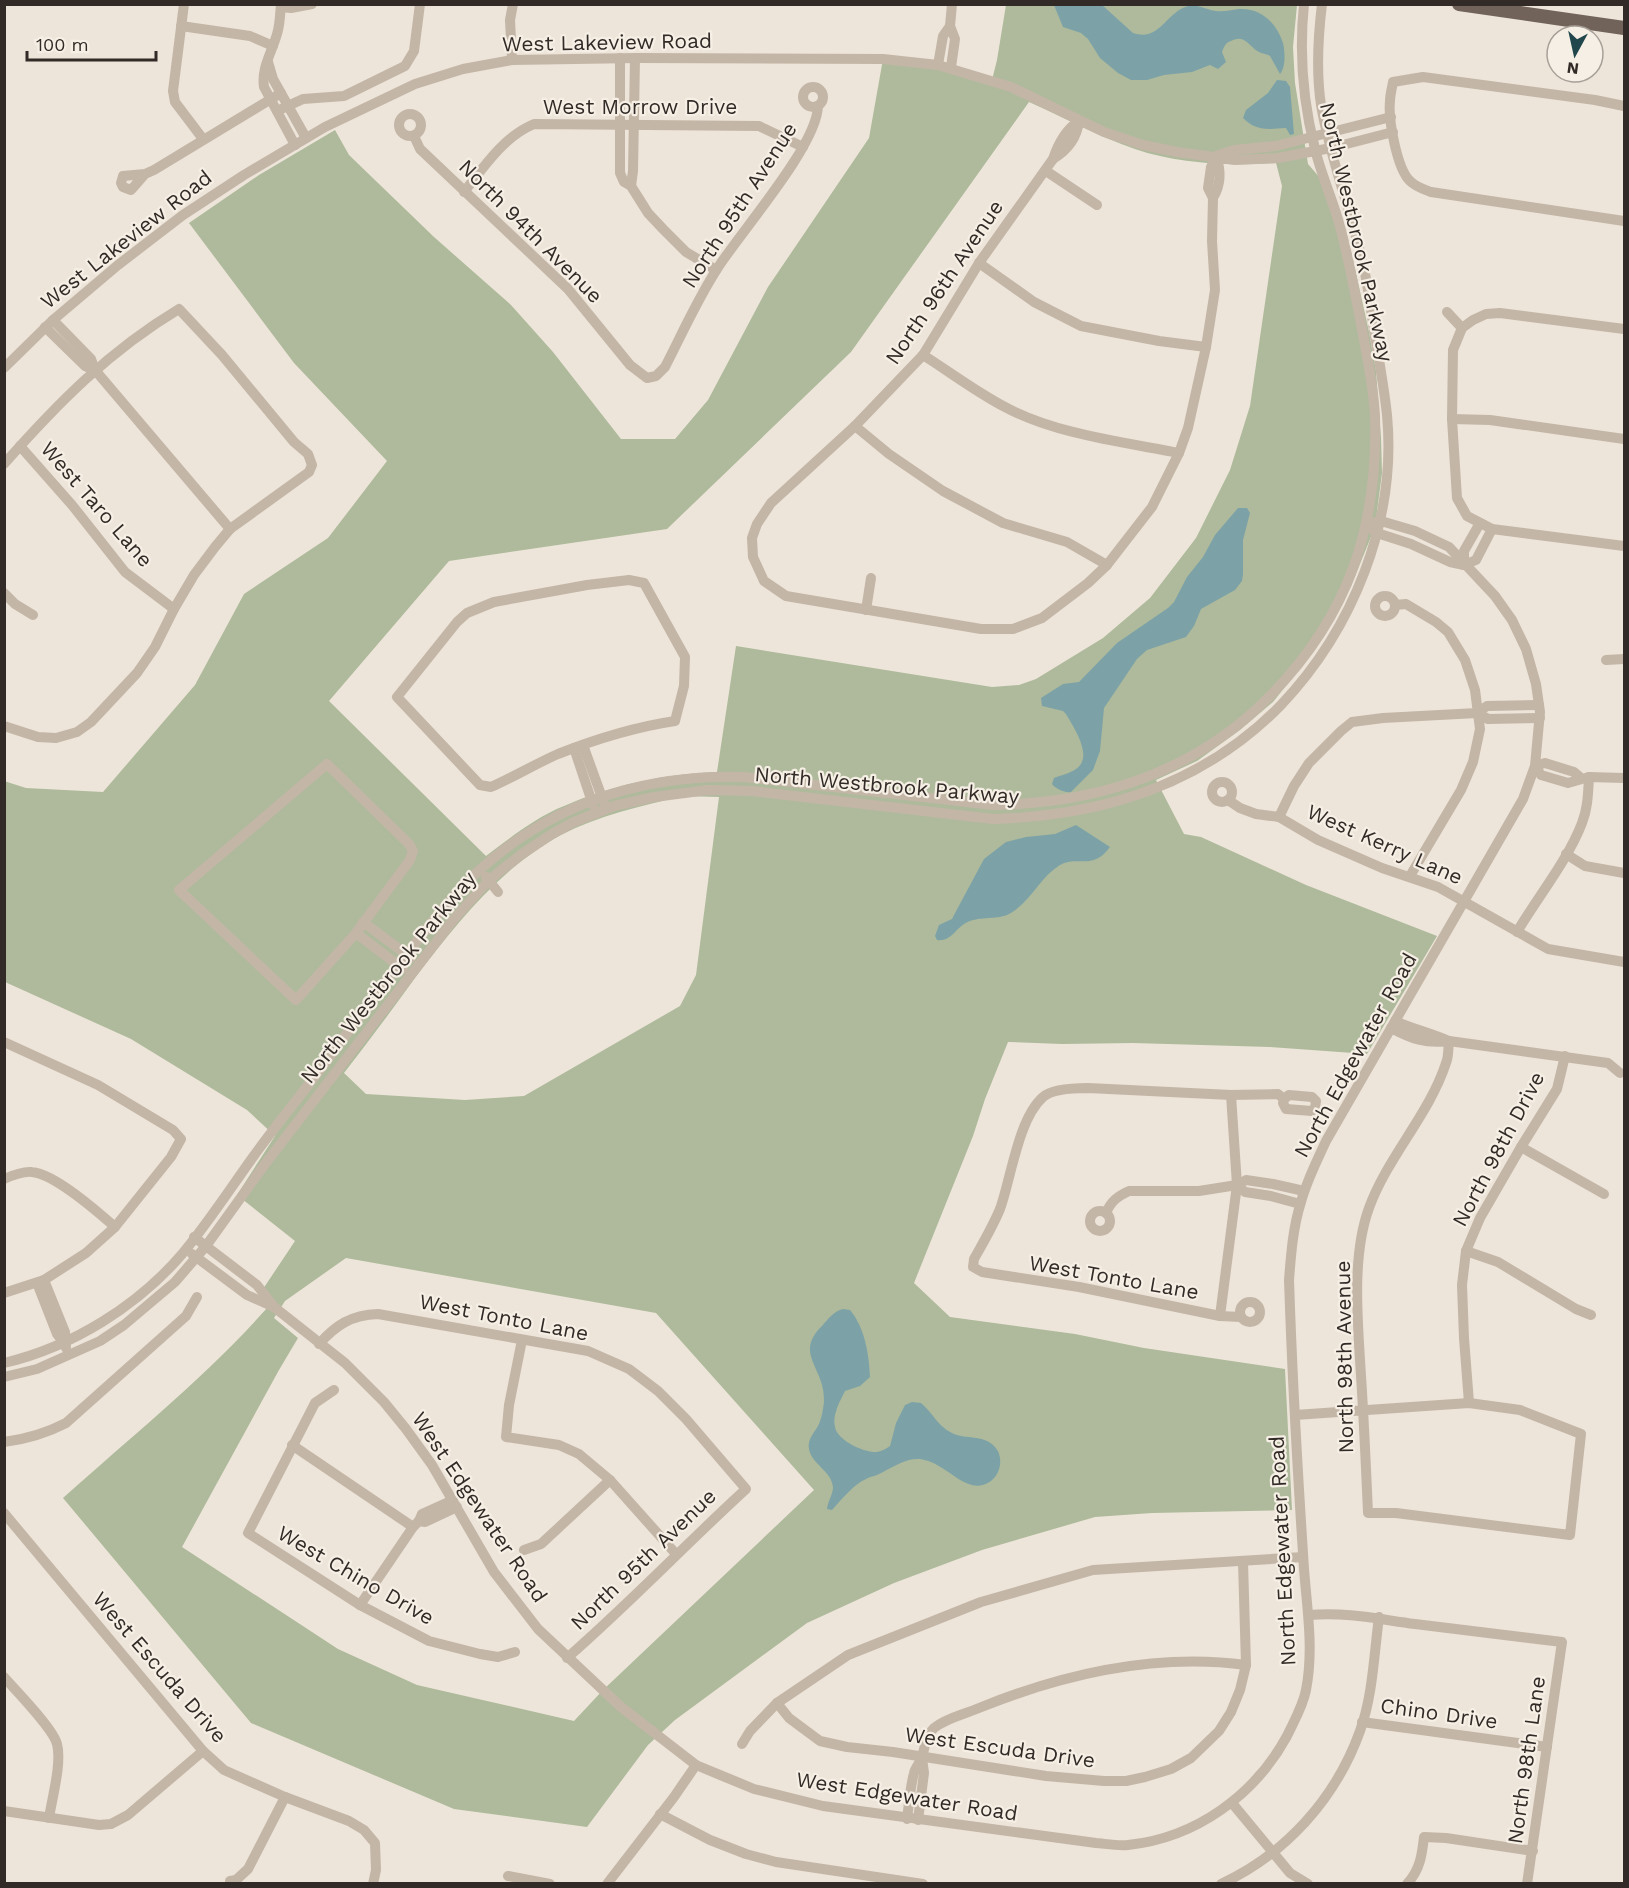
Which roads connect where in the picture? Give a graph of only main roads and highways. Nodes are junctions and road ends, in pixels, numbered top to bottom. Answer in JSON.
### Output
{"nodes":[{"id":1,"x":1459,"y":4,"type":"edge"},
{"id":2,"x":1624,"y":28,"type":"edge"}],
"edges":[{"from":1,"to":2,"type":"main road"}]}
